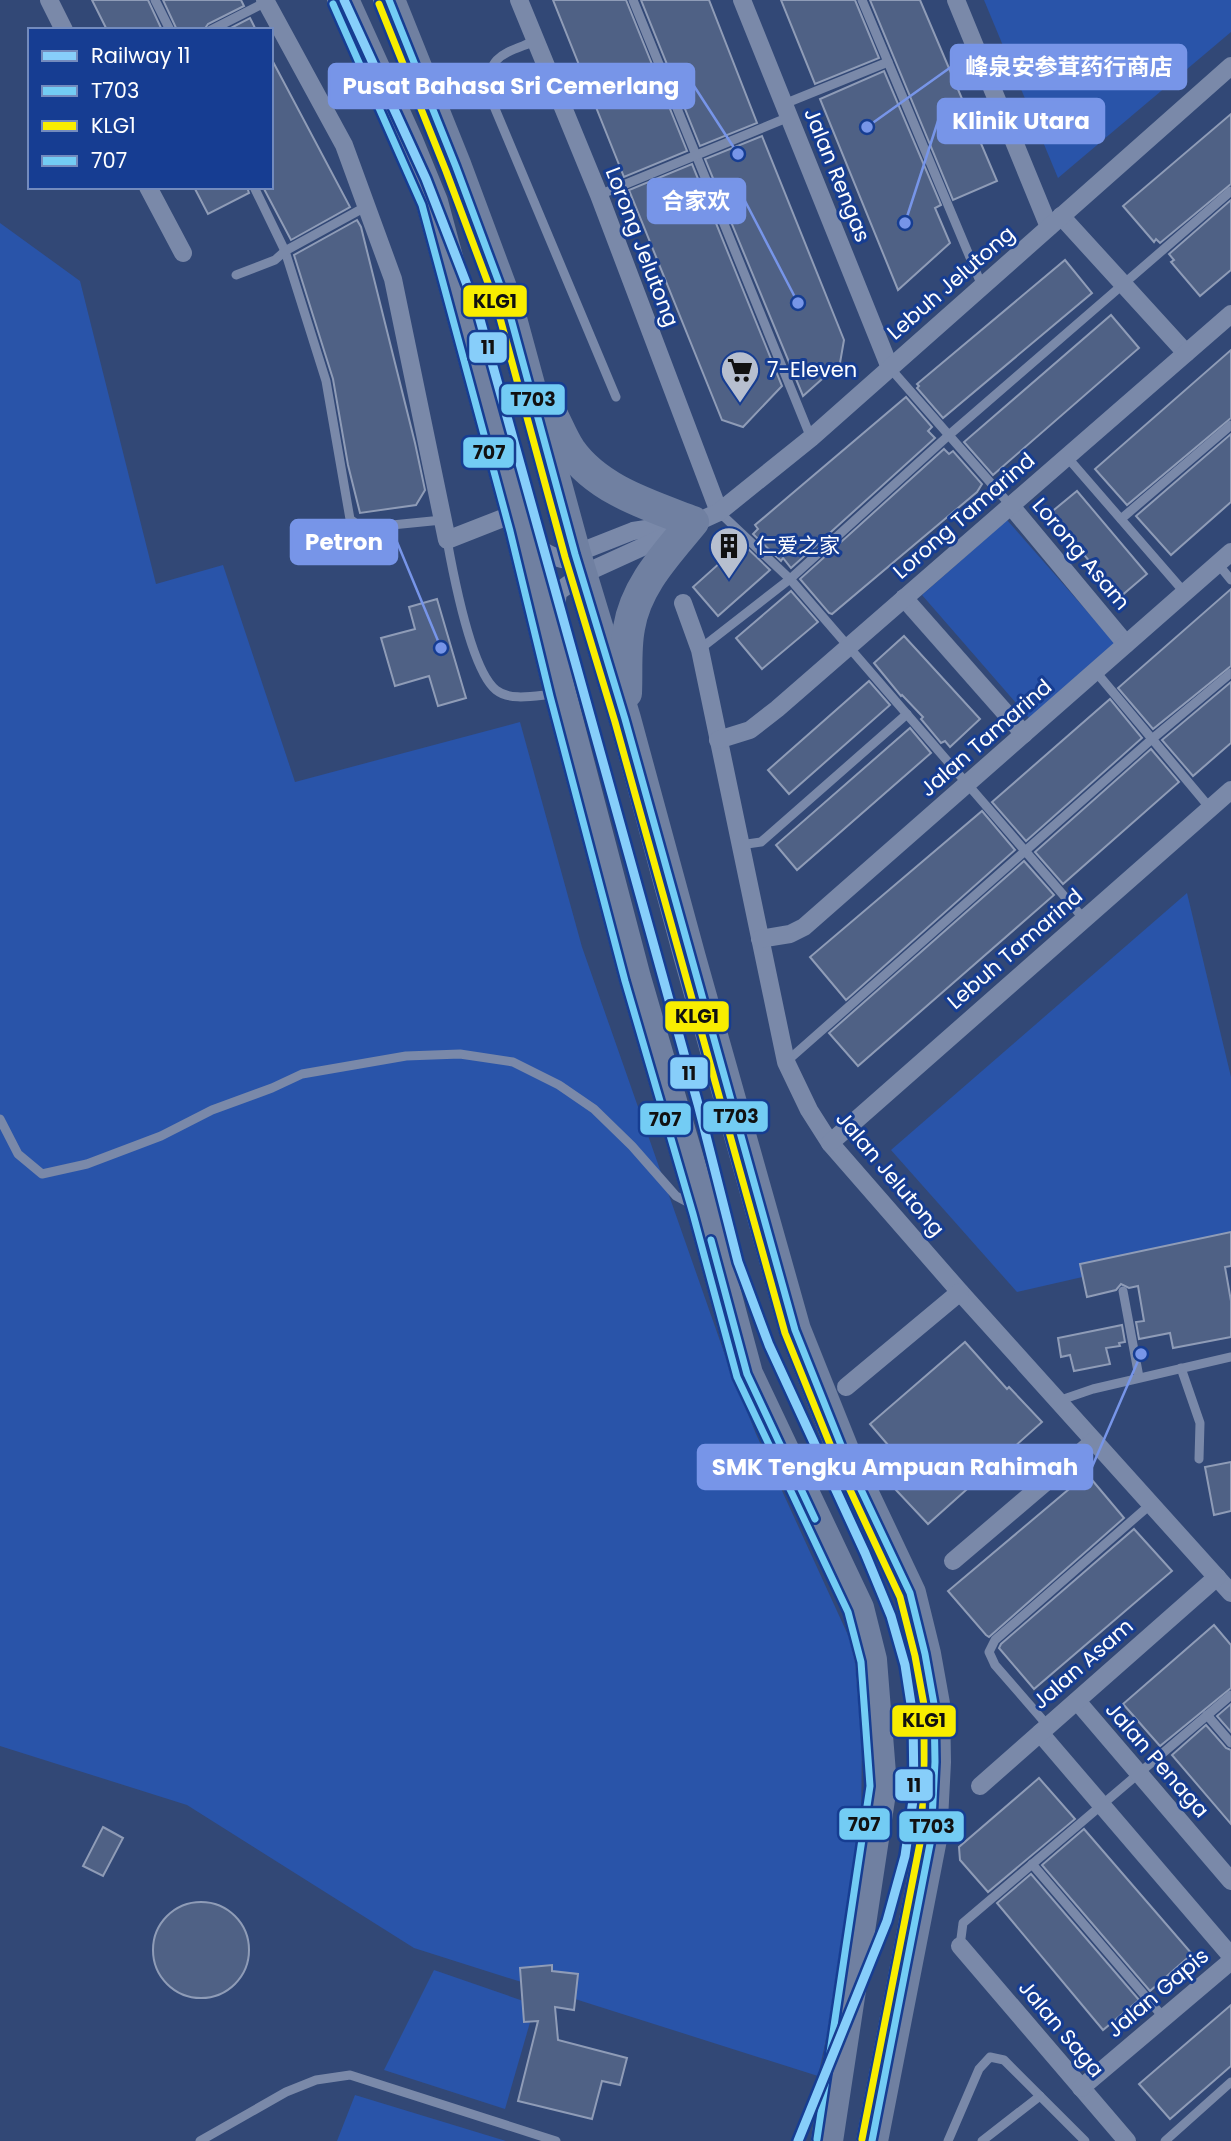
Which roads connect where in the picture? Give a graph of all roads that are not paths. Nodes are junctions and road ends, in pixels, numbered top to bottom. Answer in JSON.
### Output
{"nodes":[{"id":1,"x":49,"y":0,"type":"edge"},
{"id":2,"x":155,"y":0,"type":"edge"},
{"id":3,"x":343,"y":0,"type":"edge"},
{"id":4,"x":389,"y":0,"type":"edge"},
{"id":5,"x":519,"y":0,"type":"edge"},
{"id":6,"x":633,"y":0,"type":"edge"},
{"id":7,"x":741,"y":0,"type":"edge"},
{"id":8,"x":862,"y":0,"type":"edge"},
{"id":9,"x":956,"y":0,"type":"edge"},
{"id":10,"x":266,"y":1,"type":"edge"},
{"id":11,"x":63,"y":28,"type":"edge"},
{"id":12,"x":169,"y":28,"type":"edge"},
{"id":13,"x":215,"y":28,"type":"edge"},
{"id":14,"x":535,"y":41,"type":"junction"},
{"id":15,"x":888,"y":62,"type":"junction"},
{"id":16,"x":1231,"y":66,"type":"edge"},
{"id":17,"x":786,"y":110,"type":"junction"},
{"id":18,"x":697,"y":154,"type":"junction"},
{"id":19,"x":149,"y":189,"type":"edge"},
{"id":20,"x":255,"y":189,"type":"edge"},
{"id":21,"x":1231,"y":191,"type":"edge"},
{"id":22,"x":598,"y":195,"type":"junction"},
{"id":23,"x":367,"y":206,"type":"junction"},
{"id":24,"x":1055,"y":222,"type":"junction"},
{"id":25,"x":285,"y":251,"type":"junction"},
{"id":26,"x":183,"y":253,"type":"dead end"},
{"id":27,"x":236,"y":275,"type":"dead end"},
{"id":28,"x":1123,"y":284,"type":"junction"},
{"id":29,"x":982,"y":286,"type":"junction"},
{"id":30,"x":507,"y":304,"type":"junction"},
{"id":31,"x":1231,"y":314,"type":"edge"},
{"id":32,"x":1186,"y":353,"type":"junction"},
{"id":33,"x":890,"y":368,"type":"junction"},
{"id":34,"x":617,"y":397,"type":"dead end"},
{"id":35,"x":1231,"y":425,"type":"edge"},
{"id":36,"x":949,"y":435,"type":"junction"},
{"id":37,"x":811,"y":438,"type":"junction"},
{"id":38,"x":1067,"y":457,"type":"junction"},
{"id":39,"x":1011,"y":506,"type":"junction"},
{"id":40,"x":706,"y":517,"type":"junction"},
{"id":41,"x":442,"y":520,"type":"junction"},
{"id":42,"x":518,"y":520,"type":"junction"},
{"id":43,"x":1121,"y":520,"type":"junction"},
{"id":44,"x":447,"y":540,"type":"junction"},
{"id":45,"x":1224,"y":558,"type":"edge"},
{"id":46,"x":578,"y":564,"type":"junction"},
{"id":47,"x":790,"y":579,"type":"junction"},
{"id":48,"x":1231,"y":580,"type":"edge"},
{"id":49,"x":1185,"y":593,"type":"junction"},
{"id":50,"x":904,"y":598,"type":"junction"},
{"id":51,"x":683,"y":603,"type":"dead end"},
{"id":52,"x":1126,"y":644,"type":"junction"},
{"id":53,"x":849,"y":646,"type":"junction"},
{"id":54,"x":700,"y":650,"type":"junction"},
{"id":55,"x":551,"y":656,"type":"junction"},
{"id":56,"x":1096,"y":672,"type":"junction"},
{"id":57,"x":1231,"y":673,"type":"edge"},
{"id":58,"x":560,"y":693,"type":"junction"},
{"id":59,"x":907,"y":714,"type":"junction"},
{"id":60,"x":625,"y":719,"type":"junction"},
{"id":61,"x":1024,"y":734,"type":"junction"},
{"id":62,"x":1152,"y":739,"type":"junction"},
{"id":63,"x":718,"y":740,"type":"junction"},
{"id":64,"x":967,"y":784,"type":"junction"},
{"id":65,"x":1231,"y":790,"type":"edge"},
{"id":66,"x":1210,"y":808,"type":"junction"},
{"id":67,"x":740,"y":845,"type":"junction"},
{"id":68,"x":1026,"y":852,"type":"junction"},
{"id":69,"x":1084,"y":919,"type":"junction"},
{"id":70,"x":760,"y":939,"type":"junction"},
{"id":71,"x":786,"y":1062,"type":"junction"},
{"id":72,"x":0,"y":1119,"type":"edge"},
{"id":73,"x":830,"y":1143,"type":"junction"},
{"id":74,"x":703,"y":1211,"type":"junction"},
{"id":75,"x":1123,"y":1291,"type":"dead end"},
{"id":76,"x":960,"y":1292,"type":"junction"},
{"id":77,"x":1231,"y":1357,"type":"edge"},
{"id":78,"x":1181,"y":1368,"type":"junction"},
{"id":79,"x":1139,"y":1377,"type":"junction"},
{"id":80,"x":846,"y":1387,"type":"dead end"},
{"id":81,"x":1058,"y":1401,"type":"junction"},
{"id":82,"x":1094,"y":1441,"type":"junction"},
{"id":83,"x":1199,"y":1459,"type":"dead end"},
{"id":84,"x":1151,"y":1504,"type":"junction"},
{"id":85,"x":953,"y":1561,"type":"dead end"},
{"id":86,"x":1217,"y":1577,"type":"junction"},
{"id":87,"x":1231,"y":1593,"type":"edge"},
{"id":88,"x":1231,"y":1695,"type":"edge"},
{"id":89,"x":1077,"y":1701,"type":"junction"},
{"id":90,"x":1207,"y":1715,"type":"junction"},
{"id":91,"x":1044,"y":1730,"type":"junction"},
{"id":92,"x":1231,"y":1742,"type":"edge"},
{"id":93,"x":1138,"y":1773,"type":"junction"},
{"id":94,"x":980,"y":1786,"type":"dead end"},
{"id":95,"x":1101,"y":1805,"type":"junction"},
{"id":96,"x":1032,"y":1864,"type":"junction"},
{"id":97,"x":1231,"y":1881,"type":"edge"},
{"id":98,"x":960,"y":1946,"type":"joint"},
{"id":99,"x":1231,"y":1959,"type":"edge"},
{"id":100,"x":1164,"y":2018,"type":"junction"},
{"id":101,"x":1231,"y":2082,"type":"edge"},
{"id":102,"x":1082,"y":2088,"type":"junction"},
{"id":103,"x":1040,"y":2096,"type":"junction"},
{"id":104,"x":200,"y":2141,"type":"edge"},
{"id":105,"x":556,"y":2141,"type":"edge"},
{"id":106,"x":827,"y":2141,"type":"edge"},
{"id":107,"x":873,"y":2141,"type":"edge"},
{"id":108,"x":948,"y":2141,"type":"edge"},
{"id":109,"x":982,"y":2141,"type":"edge"},
{"id":110,"x":1085,"y":2141,"type":"edge"},
{"id":111,"x":1127,"y":2141,"type":"edge"},
{"id":112,"x":1166,"y":2141,"type":"edge"}],
"edges":[{"from":1,"to":11,"type":"street"},
{"from":2,"to":12,"type":"lane"},
{"from":3,"to":42,"type":"highway"},
{"from":4,"to":30,"type":"highway"},
{"from":5,"to":14,"type":"street","name":"Lorong Jelutong"},
{"from":6,"to":18,"type":"lane"},
{"from":7,"to":17,"type":"street","name":"Jalan Rengas"},
{"from":8,"to":15,"type":"lane"},
{"from":9,"to":24,"type":"street"},
{"from":10,"to":13,"type":"lane"},
{"from":10,"to":23,"type":"street"},
{"from":14,"to":22,"type":"street","name":"Lorong Jelutong"},
{"from":14,"to":34,"type":"lane"},
{"from":15,"to":17,"type":"lane"},
{"from":15,"to":29,"type":"lane"},
{"from":16,"to":24,"type":"street","name":"Lebuh Jelutong"},
{"from":17,"to":18,"type":"lane"},
{"from":17,"to":33,"type":"street","name":"Jalan Rengas"},
{"from":18,"to":22,"type":"lane"},
{"from":18,"to":37,"type":"lane"},
{"from":19,"to":26,"type":"street"},
{"from":20,"to":25,"type":"lane"},
{"from":21,"to":28,"type":"lane"},
{"from":22,"to":40,"type":"street","name":"Lorong Jelutong"},
{"from":23,"to":25,"type":"lane"},
{"from":23,"to":41,"type":"street"},
{"from":24,"to":28,"type":"street"},
{"from":24,"to":29,"type":"street","name":"Lebuh Jelutong"},
{"from":25,"to":27,"type":"lane"},
{"from":25,"to":41,"type":"lane"},
{"from":28,"to":32,"type":"street"},
{"from":28,"to":36,"type":"lane"},
{"from":29,"to":33,"type":"street","name":"Lebuh Jelutong"},
{"from":30,"to":40,"type":"highway"},
{"from":30,"to":46,"type":"highway"},
{"from":31,"to":32,"type":"street","name":"Lorong Tamarind"},
{"from":32,"to":38,"type":"street","name":"Lorong Tamarind"},
{"from":33,"to":36,"type":"lane","name":"Lorong Asam"},
{"from":33,"to":37,"type":"street","name":"Lebuh Jelutong"},
{"from":35,"to":43,"type":"lane"},
{"from":36,"to":39,"type":"lane","name":"Lorong Asam"},
{"from":36,"to":47,"type":"lane"},
{"from":37,"to":40,"type":"street","name":"Lebuh Jelutong"},
{"from":38,"to":39,"type":"street","name":"Lorong Tamarind"},
{"from":38,"to":43,"type":"lane"},
{"from":39,"to":50,"type":"street","name":"Lorong Tamarind"},
{"from":39,"to":52,"type":"street","name":"Lorong Asam"},
{"from":40,"to":46,"type":"street","name":"Lebuh Jelutong"},
{"from":40,"to":47,"type":"lane"},
{"from":40,"to":60,"type":"highway"},
{"from":41,"to":44,"type":"street"},
{"from":42,"to":44,"type":"street"},
{"from":42,"to":46,"type":"street"},
{"from":42,"to":55,"type":"highway"},
{"from":43,"to":49,"type":"lane"},
{"from":44,"to":58,"type":"lane"},
{"from":45,"to":48,"type":"lane"},
{"from":45,"to":49,"type":"street","name":"Jalan Tamarind"},
{"from":46,"to":55,"type":"street"},
{"from":46,"to":60,"type":"highway"},
{"from":47,"to":53,"type":"lane"},
{"from":47,"to":54,"type":"lane"},
{"from":49,"to":52,"type":"street","name":"Jalan Tamarind"},
{"from":50,"to":53,"type":"street","name":"Lorong Tamarind"},
{"from":50,"to":61,"type":"street"},
{"from":51,"to":54,"type":"street","name":"Jalan Jelutong"},
{"from":52,"to":56,"type":"street","name":"Jalan Tamarind"},
{"from":53,"to":59,"type":"lane"},
{"from":53,"to":63,"type":"street","name":"Lorong Tamarind"},
{"from":54,"to":63,"type":"street","name":"Jalan Jelutong"},
{"from":55,"to":58,"type":"highway"},
{"from":56,"to":61,"type":"street","name":"Jalan Tamarind"},
{"from":56,"to":62,"type":"lane"},
{"from":57,"to":62,"type":"lane"},
{"from":58,"to":74,"type":"highway"},
{"from":59,"to":64,"type":"lane"},
{"from":59,"to":67,"type":"lane"},
{"from":60,"to":107,"type":"highway"},
{"from":61,"to":64,"type":"street","name":"Jalan Tamarind"},
{"from":62,"to":66,"type":"lane"},
{"from":62,"to":68,"type":"lane"},
{"from":63,"to":67,"type":"street","name":"Jalan Jelutong"},
{"from":64,"to":68,"type":"lane"},
{"from":64,"to":70,"type":"street","name":"Jalan Tamarind"},
{"from":65,"to":66,"type":"street","name":"Lebuh Tamarind"},
{"from":66,"to":69,"type":"street","name":"Lebuh Tamarind"},
{"from":67,"to":70,"type":"street","name":"Jalan Jelutong"},
{"from":68,"to":69,"type":"lane"},
{"from":68,"to":71,"type":"lane"},
{"from":69,"to":73,"type":"street","name":"Lebuh Tamarind"},
{"from":70,"to":71,"type":"street","name":"Jalan Jelutong"},
{"from":71,"to":73,"type":"street","name":"Jalan Jelutong"},
{"from":72,"to":74,"type":"lane"},
{"from":73,"to":76,"type":"street","name":"Jalan Jelutong"},
{"from":74,"to":106,"type":"highway"},
{"from":75,"to":79,"type":"lane"},
{"from":76,"to":80,"type":"street"},
{"from":76,"to":81,"type":"street","name":"Jalan Jelutong"},
{"from":77,"to":78,"type":"lane"},
{"from":78,"to":79,"type":"lane"},
{"from":78,"to":83,"type":"lane"},
{"from":79,"to":81,"type":"lane"},
{"from":81,"to":82,"type":"street","name":"Jalan Jelutong"},
{"from":82,"to":84,"type":"street","name":"Jalan Jelutong"},
{"from":82,"to":85,"type":"street"},
{"from":84,"to":86,"type":"street","name":"Jalan Jelutong"},
{"from":84,"to":91,"type":"lane"},
{"from":86,"to":87,"type":"street","name":"Jalan Jelutong"},
{"from":86,"to":89,"type":"street","name":"Jalan Asam"},
{"from":88,"to":90,"type":"lane"},
{"from":89,"to":91,"type":"street","name":"Jalan Asam"},
{"from":89,"to":93,"type":"street","name":"Jalan Penaga"},
{"from":90,"to":92,"type":"lane"},
{"from":90,"to":93,"type":"lane"},
{"from":91,"to":94,"type":"street","name":"Jalan Asam"},
{"from":91,"to":95,"type":"street"},
{"from":93,"to":95,"type":"lane"},
{"from":93,"to":97,"type":"street","name":"Jalan Penaga"},
{"from":95,"to":96,"type":"lane"},
{"from":95,"to":99,"type":"street"},
{"from":96,"to":98,"type":"lane"},
{"from":96,"to":100,"type":"lane"},
{"from":98,"to":102,"type":"street","name":"Jalan Saga"},
{"from":99,"to":100,"type":"street","name":"Jalan Gapis"},
{"from":100,"to":102,"type":"street","name":"Jalan Gapis"},
{"from":101,"to":112,"type":"lane"},
{"from":102,"to":111,"type":"street","name":"Jalan Saga"},
{"from":103,"to":108,"type":"lane"},
{"from":103,"to":109,"type":"lane"},
{"from":103,"to":110,"type":"lane"},
{"from":104,"to":105,"type":"lane"}]}
